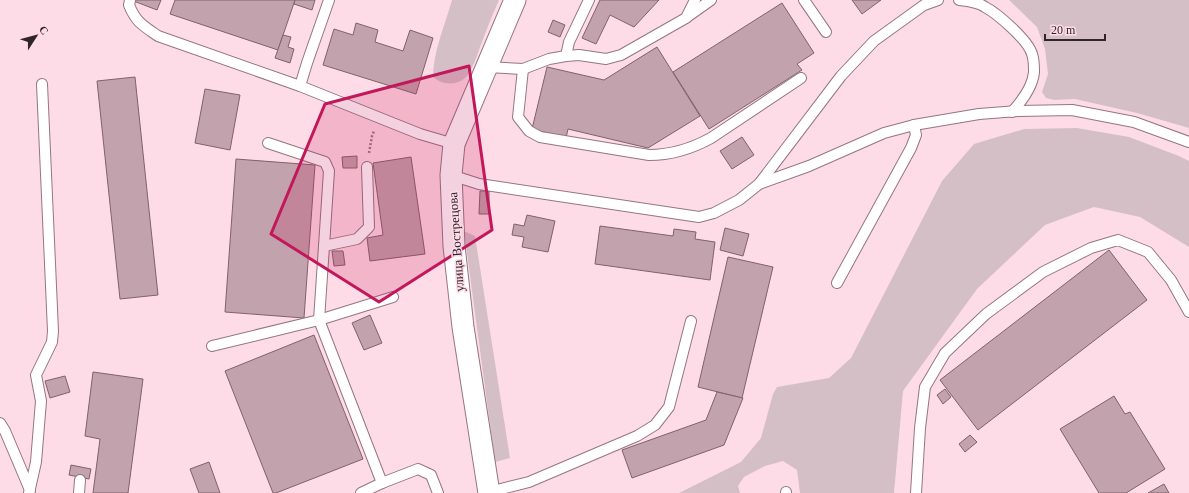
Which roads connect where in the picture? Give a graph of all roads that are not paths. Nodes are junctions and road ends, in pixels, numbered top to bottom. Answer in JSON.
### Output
{"nodes":[{"id":1,"x":130,"y":0,"type":"edge"},
{"id":2,"x":329,"y":0,"type":"edge"},
{"id":3,"x":515,"y":0,"type":"edge"},
{"id":4,"x":588,"y":0,"type":"edge"},
{"id":5,"x":695,"y":0,"type":"edge"},
{"id":6,"x":712,"y":0,"type":"edge"},
{"id":7,"x":804,"y":0,"type":"edge"},
{"id":8,"x":938,"y":0,"type":"edge"},
{"id":9,"x":959,"y":0,"type":"edge"},
{"id":10,"x":686,"y":18,"type":"junction"},
{"id":11,"x":826,"y":32,"type":"dead end"},
{"id":12,"x":566,"y":56,"type":"junction"},
{"id":13,"x":486,"y":67,"type":"junction"},
{"id":14,"x":523,"y":68,"type":"junction"},
{"id":15,"x":801,"y":78,"type":"dead end"},
{"id":16,"x":42,"y":84,"type":"dead end"},
{"id":17,"x":300,"y":86,"type":"junction"},
{"id":18,"x":1012,"y":112,"type":"junction"},
{"id":19,"x":914,"y":125,"type":"junction"},
{"id":20,"x":1189,"y":142,"type":"edge"},
{"id":21,"x":268,"y":143,"type":"dead end"},
{"id":22,"x":454,"y":144,"type":"junction"},
{"id":23,"x":367,"y":167,"type":"dead end"},
{"id":24,"x":451,"y":175,"type":"junction"},
{"id":25,"x":758,"y":184,"type":"junction"},
{"id":26,"x":324,"y":246,"type":"junction"},
{"id":27,"x":837,"y":283,"type":"dead end"},
{"id":28,"x":393,"y":297,"type":"dead end"},
{"id":29,"x":1189,"y":312,"type":"edge"},
{"id":30,"x":320,"y":320,"type":"junction"},
{"id":31,"x":691,"y":321,"type":"dead end"},
{"id":32,"x":212,"y":346,"type":"dead end"},
{"id":33,"x":0,"y":423,"type":"edge"},
{"id":34,"x":80,"y":480,"type":"dead end"},
{"id":35,"x":382,"y":483,"type":"junction"},
{"id":36,"x":29,"y":492,"type":"edge"},
{"id":37,"x":79,"y":493,"type":"edge"},
{"id":38,"x":361,"y":493,"type":"edge"},
{"id":39,"x":438,"y":493,"type":"edge"},
{"id":40,"x":489,"y":493,"type":"edge"},
{"id":41,"x":916,"y":493,"type":"edge"}],
"edges":[{"from":1,"to":17,"type":"lane"},
{"from":2,"to":17,"type":"lane"},
{"from":3,"to":13,"type":"street","name":"улица Вострецова"},
{"from":4,"to":12,"type":"lane"},
{"from":5,"to":10,"type":"lane"},
{"from":6,"to":10,"type":"lane"},
{"from":7,"to":11,"type":"lane"},
{"from":8,"to":25,"type":"lane"},
{"from":9,"to":18,"type":"lane"},
{"from":10,"to":12,"type":"lane"},
{"from":12,"to":14,"type":"lane"},
{"from":13,"to":14,"type":"lane"},
{"from":13,"to":22,"type":"street","name":"улица Вострецова"},
{"from":14,"to":15,"type":"lane"},
{"from":16,"to":36,"type":"lane"},
{"from":17,"to":22,"type":"lane"},
{"from":18,"to":19,"type":"lane"},
{"from":18,"to":20,"type":"lane"},
{"from":19,"to":25,"type":"lane"},
{"from":19,"to":27,"type":"lane"},
{"from":21,"to":26,"type":"lane"},
{"from":22,"to":24,"type":"street","name":"улица Вострецова"},
{"from":23,"to":26,"type":"lane"},
{"from":24,"to":25,"type":"lane"},
{"from":24,"to":40,"type":"street","name":"улица Вострецова"},
{"from":26,"to":30,"type":"lane"},
{"from":28,"to":30,"type":"lane"},
{"from":29,"to":41,"type":"lane"},
{"from":30,"to":32,"type":"lane"},
{"from":30,"to":35,"type":"lane"},
{"from":31,"to":40,"type":"lane"},
{"from":33,"to":36,"type":"lane"},
{"from":34,"to":37,"type":"lane"},
{"from":35,"to":38,"type":"lane"},
{"from":35,"to":39,"type":"lane"}]}
